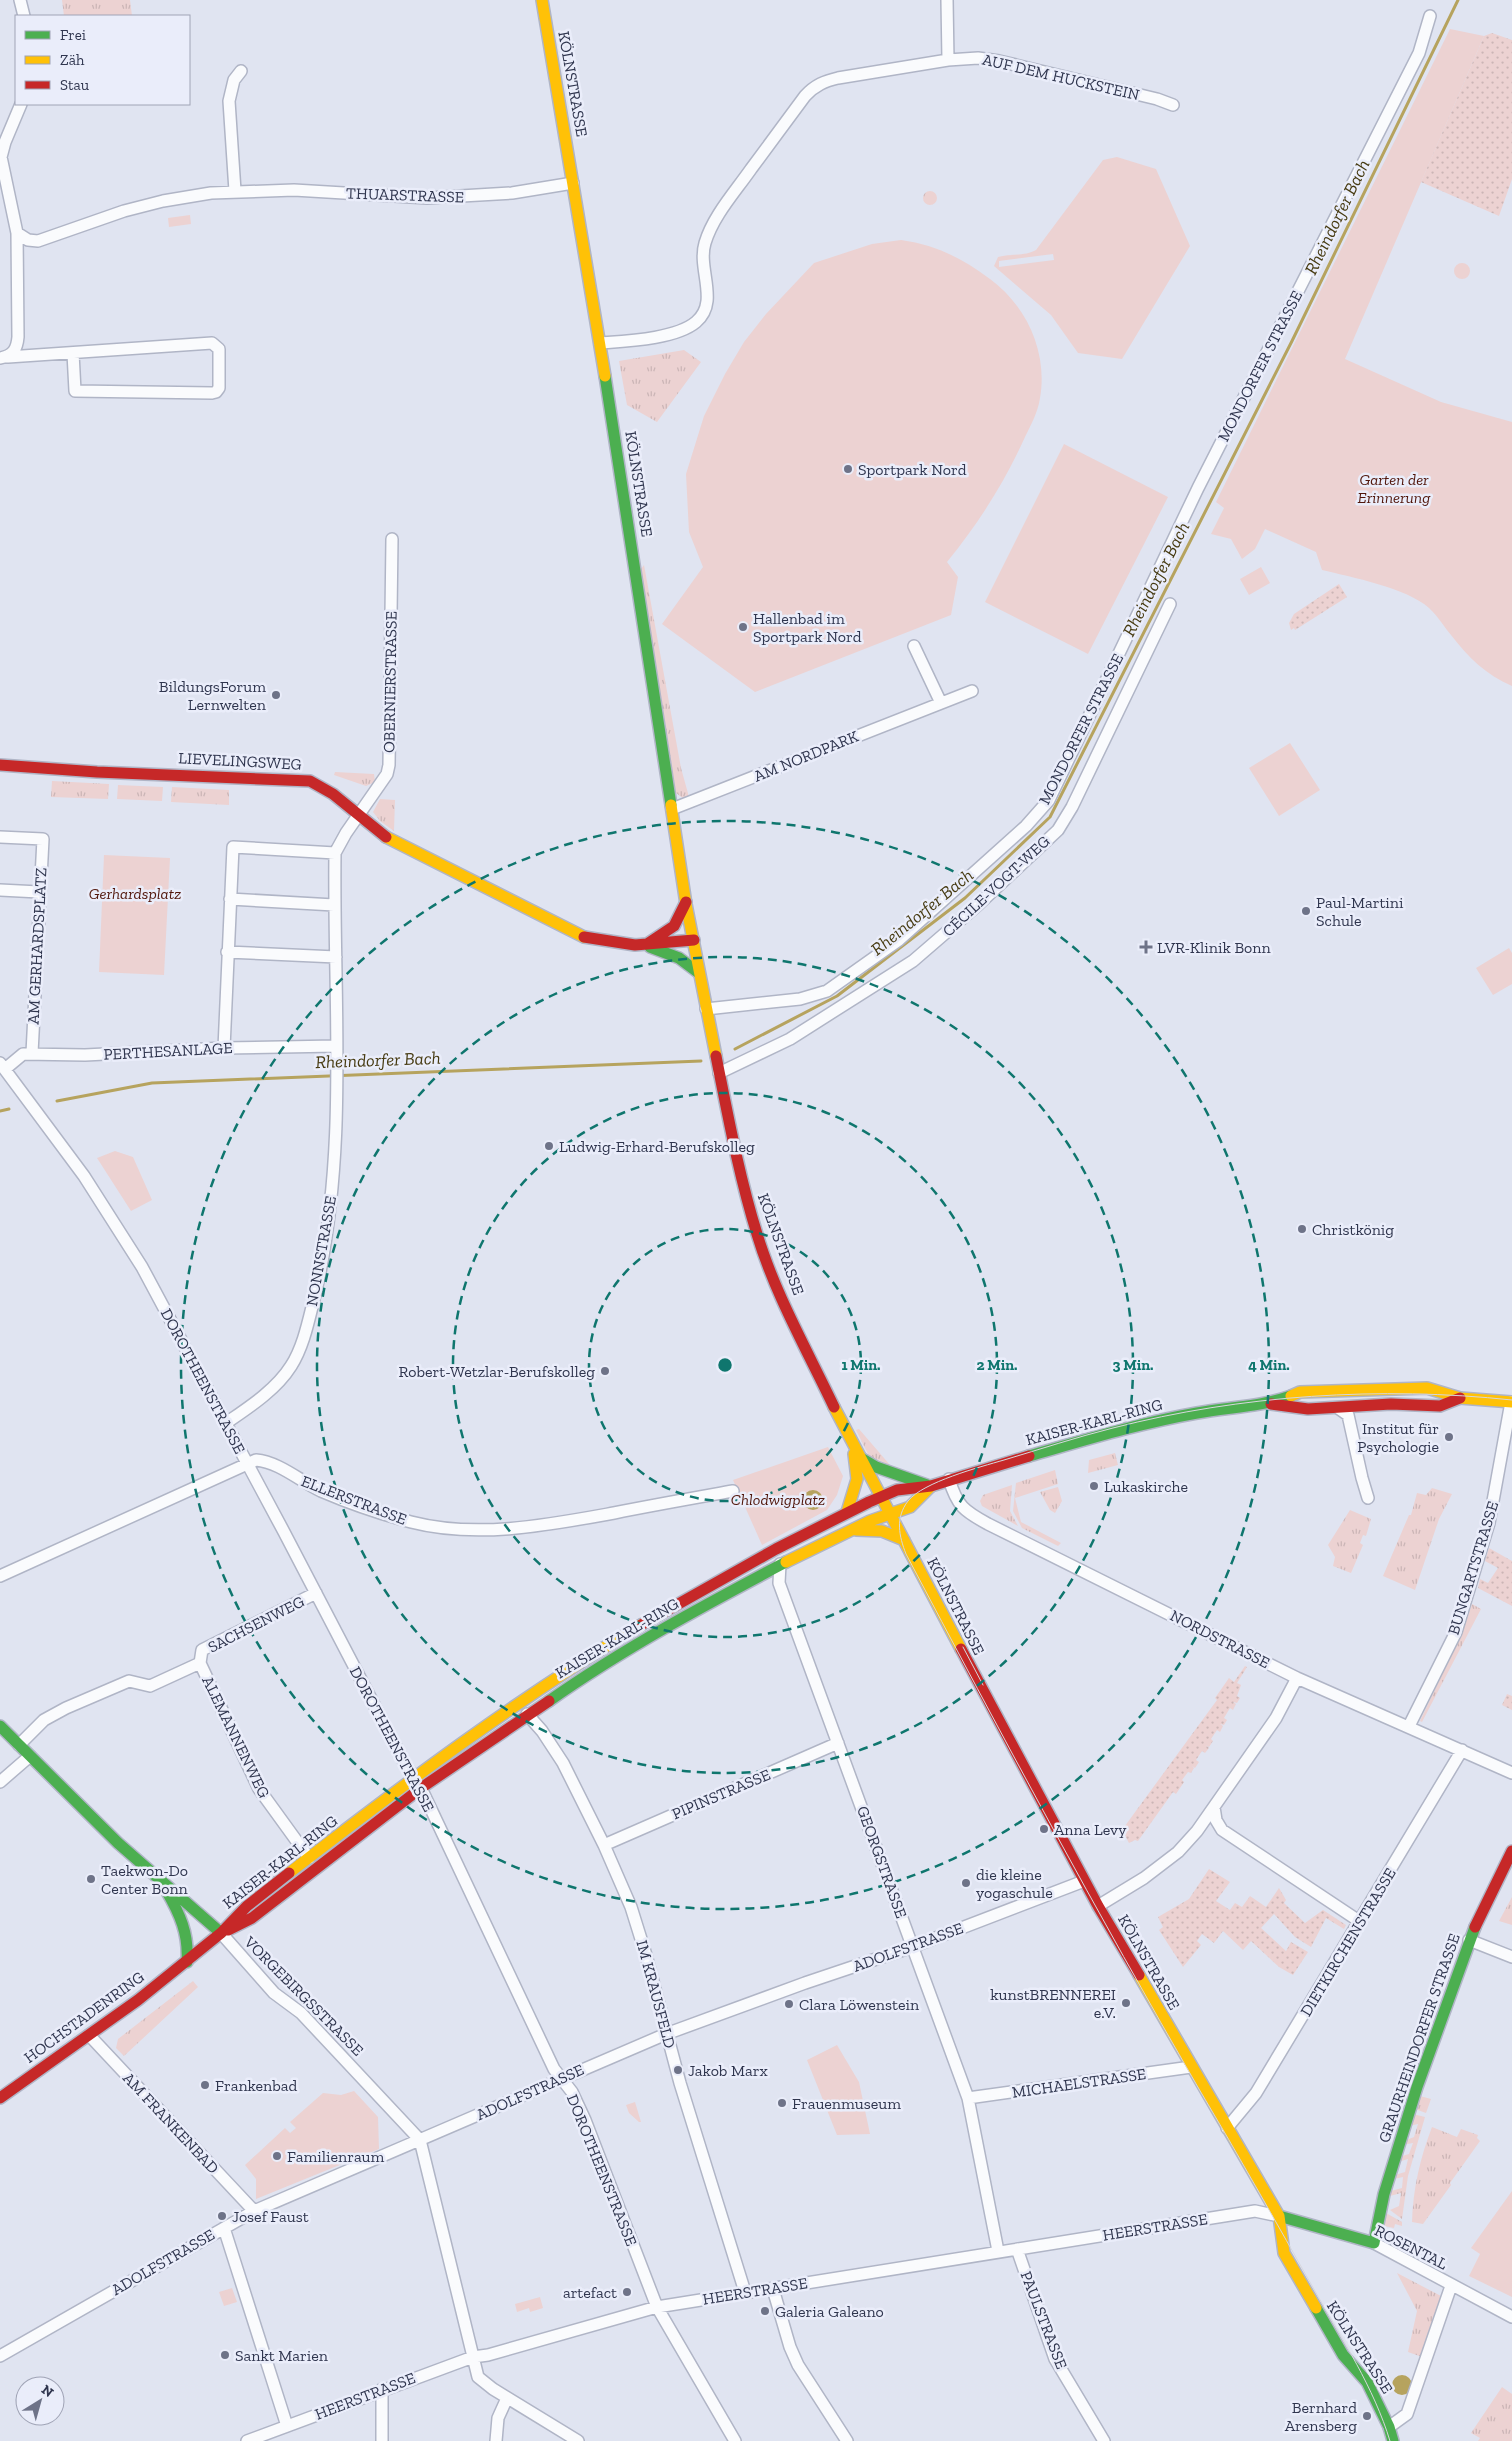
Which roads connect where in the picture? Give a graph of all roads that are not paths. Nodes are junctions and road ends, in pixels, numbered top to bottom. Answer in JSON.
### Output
{"nodes":[{"id":1,"x":20,"y":0,"type":"edge"},
{"id":2,"x":542,"y":0,"type":"edge"},
{"id":3,"x":947,"y":0,"type":"edge"},
{"id":4,"x":24,"y":15,"type":"edge"},
{"id":5,"x":1430,"y":16,"type":"dead end"},
{"id":6,"x":948,"y":60,"type":"junction"},
{"id":7,"x":241,"y":71,"type":"dead end"},
{"id":8,"x":21,"y":105,"type":"edge"},
{"id":9,"x":1173,"y":105,"type":"dead end"},
{"id":10,"x":573,"y":183,"type":"junction"},
{"id":11,"x":235,"y":191,"type":"junction"},
{"id":12,"x":17,"y":233,"type":"junction"},
{"id":13,"x":600,"y":343,"type":"junction"},
{"id":14,"x":73,"y":353,"type":"junction"},
{"id":15,"x":4,"y":358,"type":"edge"},
{"id":16,"x":392,"y":539,"type":"dead end"},
{"id":17,"x":1170,"y":604,"type":"dead end"},
{"id":18,"x":914,"y":646,"type":"dead end"},
{"id":19,"x":972,"y":691,"type":"dead end"},
{"id":20,"x":941,"y":703,"type":"junction"},
{"id":21,"x":0,"y":765,"type":"edge"},
{"id":22,"x":672,"y":809,"type":"junction"},
{"id":23,"x":358,"y":816,"type":"junction"},
{"id":24,"x":0,"y":836,"type":"edge"},
{"id":25,"x":336,"y":853,"type":"junction"},
{"id":26,"x":0,"y":890,"type":"edge"},
{"id":27,"x":39,"y":892,"type":"junction"},
{"id":28,"x":230,"y":899,"type":"junction"},
{"id":29,"x":686,"y":902,"type":"junction"},
{"id":30,"x":334,"y":905,"type":"junction"},
{"id":31,"x":694,"y":940,"type":"junction"},
{"id":32,"x":645,"y":945,"type":"junction"},
{"id":33,"x":227,"y":952,"type":"junction"},
{"id":34,"x":336,"y":957,"type":"junction"},
{"id":35,"x":699,"y":973,"type":"junction"},
{"id":36,"x":706,"y":1009,"type":"junction"},
{"id":37,"x":336,"y":1046,"type":"junction"},
{"id":38,"x":224,"y":1048,"type":"junction"},
{"id":39,"x":32,"y":1053,"type":"junction"},
{"id":40,"x":2,"y":1066,"type":"edge"},
{"id":41,"x":719,"y":1073,"type":"junction"},
{"id":42,"x":1460,"y":1398,"type":"junction"},
{"id":43,"x":1512,"y":1402,"type":"edge"},
{"id":44,"x":1268,"y":1404,"type":"junction"},
{"id":45,"x":1338,"y":1408,"type":"junction"},
{"id":46,"x":226,"y":1423,"type":"junction"},
{"id":47,"x":853,"y":1446,"type":"junction"},
{"id":48,"x":860,"y":1458,"type":"junction"},
{"id":49,"x":246,"y":1462,"type":"junction"},
{"id":50,"x":949,"y":1480,"type":"junction"},
{"id":51,"x":931,"y":1486,"type":"junction"},
{"id":52,"x":897,"y":1490,"type":"junction"},
{"id":53,"x":734,"y":1491,"type":"dead end"},
{"id":54,"x":882,"y":1497,"type":"junction"},
{"id":55,"x":1368,"y":1498,"type":"dead end"},
{"id":56,"x":847,"y":1512,"type":"junction"},
{"id":57,"x":890,"y":1514,"type":"junction"},
{"id":58,"x":870,"y":1521,"type":"junction"},
{"id":59,"x":849,"y":1530,"type":"junction"},
{"id":60,"x":904,"y":1540,"type":"junction"},
{"id":61,"x":780,"y":1564,"type":"junction"},
{"id":62,"x":0,"y":1576,"type":"edge"},
{"id":63,"x":316,"y":1593,"type":"junction"},
{"id":64,"x":200,"y":1663,"type":"junction"},
{"id":65,"x":1297,"y":1678,"type":"junction"},
{"id":66,"x":527,"y":1714,"type":"junction"},
{"id":67,"x":0,"y":1726,"type":"edge"},
{"id":68,"x":1409,"y":1726,"type":"junction"},
{"id":69,"x":838,"y":1743,"type":"junction"},
{"id":70,"x":19,"y":1745,"type":"junction"},
{"id":71,"x":1462,"y":1750,"type":"junction"},
{"id":72,"x":30,"y":1756,"type":"junction"},
{"id":73,"x":1512,"y":1773,"type":"edge"},
{"id":74,"x":413,"y":1778,"type":"junction"},
{"id":75,"x":0,"y":1782,"type":"edge"},
{"id":76,"x":421,"y":1788,"type":"junction"},
{"id":77,"x":1214,"y":1807,"type":"junction"},
{"id":78,"x":604,"y":1845,"type":"junction"},
{"id":79,"x":1512,"y":1851,"type":"edge"},
{"id":80,"x":309,"y":1858,"type":"junction"},
{"id":81,"x":160,"y":1880,"type":"junction"},
{"id":82,"x":1084,"y":1881,"type":"junction"},
{"id":83,"x":1098,"y":1906,"type":"junction"},
{"id":84,"x":1359,"y":1922,"type":"junction"},
{"id":85,"x":221,"y":1933,"type":"junction"},
{"id":86,"x":1468,"y":1940,"type":"junction"},
{"id":87,"x":912,"y":1947,"type":"junction"},
{"id":88,"x":1512,"y":1957,"type":"edge"},
{"id":89,"x":187,"y":1962,"type":"junction"},
{"id":90,"x":666,"y":2034,"type":"junction"},
{"id":91,"x":89,"y":2035,"type":"junction"},
{"id":92,"x":1191,"y":2067,"type":"junction"},
{"id":93,"x":562,"y":2078,"type":"junction"},
{"id":94,"x":0,"y":2098,"type":"edge"},
{"id":95,"x":968,"y":2098,"type":"junction"},
{"id":96,"x":1227,"y":2128,"type":"junction"},
{"id":97,"x":420,"y":2140,"type":"junction"},
{"id":98,"x":254,"y":2211,"type":"junction"},
{"id":99,"x":1284,"y":2218,"type":"junction"},
{"id":100,"x":224,"y":2228,"type":"junction"},
{"id":101,"x":1374,"y":2243,"type":"junction"},
{"id":102,"x":1017,"y":2249,"type":"junction"},
{"id":103,"x":998,"y":2251,"type":"junction"},
{"id":104,"x":1451,"y":2286,"type":"junction"},
{"id":105,"x":773,"y":2289,"type":"junction"},
{"id":106,"x":745,"y":2292,"type":"junction"},
{"id":107,"x":657,"y":2307,"type":"junction"},
{"id":108,"x":1512,"y":2317,"type":"edge"},
{"id":109,"x":0,"y":2356,"type":"edge"},
{"id":110,"x":473,"y":2357,"type":"junction"},
{"id":111,"x":382,"y":2389,"type":"junction"},
{"id":112,"x":507,"y":2398,"type":"junction"},
{"id":113,"x":287,"y":2426,"type":"junction"},
{"id":114,"x":1389,"y":2427,"type":"junction"},
{"id":115,"x":247,"y":2441,"type":"edge"},
{"id":116,"x":382,"y":2441,"type":"edge"},
{"id":117,"x":496,"y":2441,"type":"edge"},
{"id":118,"x":578,"y":2441,"type":"edge"},
{"id":119,"x":735,"y":2441,"type":"edge"},
{"id":120,"x":847,"y":2441,"type":"edge"},
{"id":121,"x":1104,"y":2441,"type":"edge"},
{"id":122,"x":1393,"y":2441,"type":"edge"}],
"edges":[{"from":1,"to":4,"type":"street"},
{"from":2,"to":10,"type":"main road","name":"KÖLNSTRASSE"},
{"from":3,"to":6,"type":"street"},
{"from":5,"to":36,"type":"street","name":"MONDORFER STRASSE"},
{"from":6,"to":9,"type":"street","name":"AUF DEM HUCKSTEIN"},
{"from":6,"to":13,"type":"street","name":"AUF DEM HUCKSTEIN"},
{"from":7,"to":11,"type":"street"},
{"from":8,"to":12,"type":"street"},
{"from":10,"to":11,"type":"street","name":"THUARSTRASSE"},
{"from":10,"to":13,"type":"main road","name":"KÖLNSTRASSE"},
{"from":11,"to":12,"type":"street","name":"THUARSTRASSE"},
{"from":12,"to":15,"type":"street"},
{"from":13,"to":22,"type":"main road","name":"KÖLNSTRASSE"},
{"from":14,"to":14,"type":"street"},
{"from":14,"to":15,"type":"street"},
{"from":16,"to":23,"type":"street","name":"OBERNIERSTRASSE"},
{"from":17,"to":41,"type":"street","name":"CÉCILE-VOGT-WEG"},
{"from":18,"to":20,"type":"street"},
{"from":19,"to":20,"type":"street","name":"AM NORDPARK"},
{"from":20,"to":22,"type":"street","name":"AM NORDPARK"},
{"from":21,"to":23,"type":"main road","name":"LIEVELINGSWEG"},
{"from":22,"to":29,"type":"main road","name":"KÖLNSTRASSE"},
{"from":23,"to":25,"type":"street","name":"OBERNIERSTRASSE"},
{"from":23,"to":32,"type":"main road","name":"LIEVELINGSWEG"},
{"from":24,"to":27,"type":"street","name":"AM GERHARDSPLATZ"},
{"from":25,"to":28,"type":"street"},
{"from":25,"to":30,"type":"street","name":"NONNSTRASSE"},
{"from":26,"to":27,"type":"street"},
{"from":27,"to":39,"type":"street","name":"AM GERHARDSPLATZ"},
{"from":28,"to":30,"type":"street"},
{"from":28,"to":33,"type":"street"},
{"from":29,"to":31,"type":"main road","name":"KÖLNSTRASSE"},
{"from":29,"to":32,"type":"main road"},
{"from":30,"to":34,"type":"street","name":"NONNSTRASSE"},
{"from":31,"to":32,"type":"main road","name":"LIEVELINGSWEG"},
{"from":31,"to":35,"type":"main road","name":"KÖLNSTRASSE"},
{"from":32,"to":35,"type":"main road"},
{"from":33,"to":34,"type":"street"},
{"from":33,"to":38,"type":"street"},
{"from":34,"to":37,"type":"street","name":"NONNSTRASSE"},
{"from":35,"to":36,"type":"main road","name":"KÖLNSTRASSE"},
{"from":36,"to":41,"type":"main road","name":"KÖLNSTRASSE"},
{"from":37,"to":38,"type":"street","name":"PERTHESANLAGE"},
{"from":37,"to":46,"type":"street","name":"NONNSTRASSE"},
{"from":38,"to":39,"type":"street","name":"PERTHESANLAGE"},
{"from":39,"to":40,"type":"street","name":"PERTHESANLAGE"},
{"from":40,"to":46,"type":"street","name":"DOROTHEENSTRASSE"},
{"from":41,"to":47,"type":"main road","name":"KÖLNSTRASSE"},
{"from":42,"to":43,"type":"main road","name":"KAISER-KARL-RING"},
{"from":42,"to":44,"type":"main road","name":"KAISER-KARL-RING"},
{"from":42,"to":45,"type":"main road","name":"KAISER-KARL-RING"},
{"from":43,"to":68,"type":"street","name":"BUNGARTSTRASSE"},
{"from":44,"to":45,"type":"main road","name":"KAISER-KARL-RING"},
{"from":44,"to":50,"type":"main road","name":"KAISER-KARL-RING"},
{"from":45,"to":55,"type":"street"},
{"from":46,"to":49,"type":"street","name":"DOROTHEENSTRASSE"},
{"from":47,"to":48,"type":"main road","name":"KÖLNSTRASSE"},
{"from":47,"to":56,"type":"main road"},
{"from":48,"to":51,"type":"main road"},
{"from":48,"to":54,"type":"main road","name":"KÖLNSTRASSE"},
{"from":49,"to":53,"type":"street","name":"ELLERSTRASSE"},
{"from":49,"to":62,"type":"street","name":"ELLERSTRASSE"},
{"from":49,"to":63,"type":"street","name":"DOROTHEENSTRASSE"},
{"from":50,"to":51,"type":"main road","name":"KAISER-KARL-RING"},
{"from":50,"to":65,"type":"street","name":"NORDSTRASSE"},
{"from":51,"to":52,"type":"main road","name":"KAISER-KARL-RING"},
{"from":51,"to":57,"type":"main road","name":"KAISER-KARL-RING"},
{"from":52,"to":54,"type":"main road","name":"KAISER-KARL-RING"},
{"from":52,"to":57,"type":"main road"},
{"from":54,"to":56,"type":"main road","name":"KAISER-KARL-RING"},
{"from":54,"to":57,"type":"main road","name":"KÖLNSTRASSE"},
{"from":54,"to":58,"type":"main road"},
{"from":56,"to":74,"type":"main road","name":"KAISER-KARL-RING"},
{"from":57,"to":58,"type":"main road","name":"KAISER-KARL-RING"},
{"from":57,"to":60,"type":"main road","name":"KÖLNSTRASSE"},
{"from":58,"to":59,"type":"main road","name":"KAISER-KARL-RING"},
{"from":59,"to":60,"type":"main road"},
{"from":59,"to":61,"type":"main road","name":"KAISER-KARL-RING"},
{"from":60,"to":82,"type":"main road","name":"KÖLNSTRASSE"},
{"from":61,"to":66,"type":"main road","name":"KAISER-KARL-RING"},
{"from":61,"to":69,"type":"street","name":"GEORGSTRASSE"},
{"from":63,"to":64,"type":"street","name":"SACHSENWEG"},
{"from":63,"to":74,"type":"street","name":"DOROTHEENSTRASSE"},
{"from":64,"to":70,"type":"street","name":"SACHSENWEG"},
{"from":64,"to":80,"type":"street","name":"ALEMANNENWEG"},
{"from":65,"to":68,"type":"street","name":"NORDSTRASSE"},
{"from":65,"to":77,"type":"street"},
{"from":66,"to":76,"type":"main road","name":"KAISER-KARL-RING"},
{"from":66,"to":78,"type":"street","name":"IM KRAUSFELD"},
{"from":67,"to":70,"type":"main road","name":"VORGEBIRGSSTRASSE"},
{"from":68,"to":71,"type":"street","name":"NORDSTRASSE"},
{"from":69,"to":78,"type":"street","name":"PIPINSTRASSE"},
{"from":69,"to":87,"type":"street","name":"GEORGSTRASSE"},
{"from":70,"to":72,"type":"main road","name":"VORGEBIRGSSTRASSE"},
{"from":71,"to":73,"type":"street","name":"NORDSTRASSE"},
{"from":71,"to":84,"type":"street","name":"DIETKIRCHENSTRASSE"},
{"from":72,"to":75,"type":"street"},
{"from":72,"to":81,"type":"main road","name":"VORGEBIRGSSTRASSE"},
{"from":74,"to":76,"type":"street","name":"DOROTHEENSTRASSE"},
{"from":74,"to":80,"type":"main road","name":"KAISER-KARL-RING"},
{"from":76,"to":85,"type":"main road","name":"KAISER-KARL-RING"},
{"from":76,"to":93,"type":"street","name":"DOROTHEENSTRASSE"},
{"from":77,"to":83,"type":"street"},
{"from":77,"to":84,"type":"street"},
{"from":78,"to":90,"type":"street","name":"IM KRAUSFELD"},
{"from":79,"to":86,"type":"main road","name":"GRAURHEINDORFER STRASSE"},
{"from":80,"to":85,"type":"main road","name":"KAISER-KARL-RING"},
{"from":81,"to":85,"type":"main road","name":"VORGEBIRGSSTRASSE"},
{"from":81,"to":89,"type":"main road"},
{"from":82,"to":83,"type":"main road","name":"KÖLNSTRASSE"},
{"from":82,"to":87,"type":"street","name":"ADOLFSTRASSE"},
{"from":83,"to":92,"type":"main road","name":"KÖLNSTRASSE"},
{"from":84,"to":96,"type":"street","name":"DIETKIRCHENSTRASSE"},
{"from":85,"to":89,"type":"main road","name":"HOCHSTADENRING"},
{"from":85,"to":97,"type":"street","name":"VORGEBIRGSSTRASSE"},
{"from":86,"to":88,"type":"street"},
{"from":86,"to":101,"type":"main road","name":"GRAURHEINDORFER STRASSE"},
{"from":87,"to":90,"type":"street","name":"ADOLFSTRASSE"},
{"from":87,"to":95,"type":"street","name":"GEORGSTRASSE"},
{"from":89,"to":91,"type":"main road","name":"HOCHSTADENRING"},
{"from":90,"to":93,"type":"street","name":"ADOLFSTRASSE"},
{"from":90,"to":106,"type":"street","name":"IM KRAUSFELD"},
{"from":91,"to":94,"type":"main road","name":"HOCHSTADENRING"},
{"from":91,"to":98,"type":"street","name":"AM FRANKENBAD"},
{"from":92,"to":95,"type":"street","name":"MICHAELSTRASSE"},
{"from":92,"to":96,"type":"main road","name":"KÖLNSTRASSE"},
{"from":93,"to":97,"type":"street","name":"ADOLFSTRASSE"},
{"from":93,"to":107,"type":"street","name":"DOROTHEENSTRASSE"},
{"from":95,"to":103,"type":"street","name":"GEORGSTRASSE"},
{"from":96,"to":99,"type":"main road","name":"KÖLNSTRASSE"},
{"from":97,"to":98,"type":"street","name":"ADOLFSTRASSE"},
{"from":97,"to":110,"type":"street","name":"VORGEBIRGSSTRASSE"},
{"from":98,"to":100,"type":"street","name":"ADOLFSTRASSE"},
{"from":99,"to":101,"type":"main road","name":"ROSENTAL"},
{"from":99,"to":102,"type":"street","name":"HEERSTRASSE"},
{"from":99,"to":114,"type":"main road","name":"KÖLNSTRASSE"},
{"from":100,"to":109,"type":"street","name":"ADOLFSTRASSE"},
{"from":100,"to":113,"type":"street"},
{"from":101,"to":104,"type":"street","name":"ROSENTAL"},
{"from":102,"to":103,"type":"street","name":"HEERSTRASSE"},
{"from":102,"to":121,"type":"street","name":"PAULSTRASSE"},
{"from":103,"to":105,"type":"street","name":"HEERSTRASSE"},
{"from":104,"to":108,"type":"street","name":"ROSENTAL"},
{"from":104,"to":114,"type":"street"},
{"from":105,"to":106,"type":"street","name":"HEERSTRASSE"},
{"from":105,"to":120,"type":"street"},
{"from":106,"to":107,"type":"street","name":"HEERSTRASSE"},
{"from":107,"to":110,"type":"street","name":"HEERSTRASSE"},
{"from":107,"to":119,"type":"street","name":"DOROTHEENSTRASSE"},
{"from":110,"to":111,"type":"street","name":"HEERSTRASSE"},
{"from":110,"to":112,"type":"street","name":"VORGEBIRGSSTRASSE"},
{"from":111,"to":113,"type":"street","name":"HEERSTRASSE"},
{"from":111,"to":116,"type":"street"},
{"from":112,"to":117,"type":"street"},
{"from":112,"to":118,"type":"street","name":"VORGEBIRGSSTRASSE"},
{"from":113,"to":115,"type":"street","name":"HEERSTRASSE"},
{"from":114,"to":122,"type":"main road","name":"KÖLNSTRASSE"}]}
